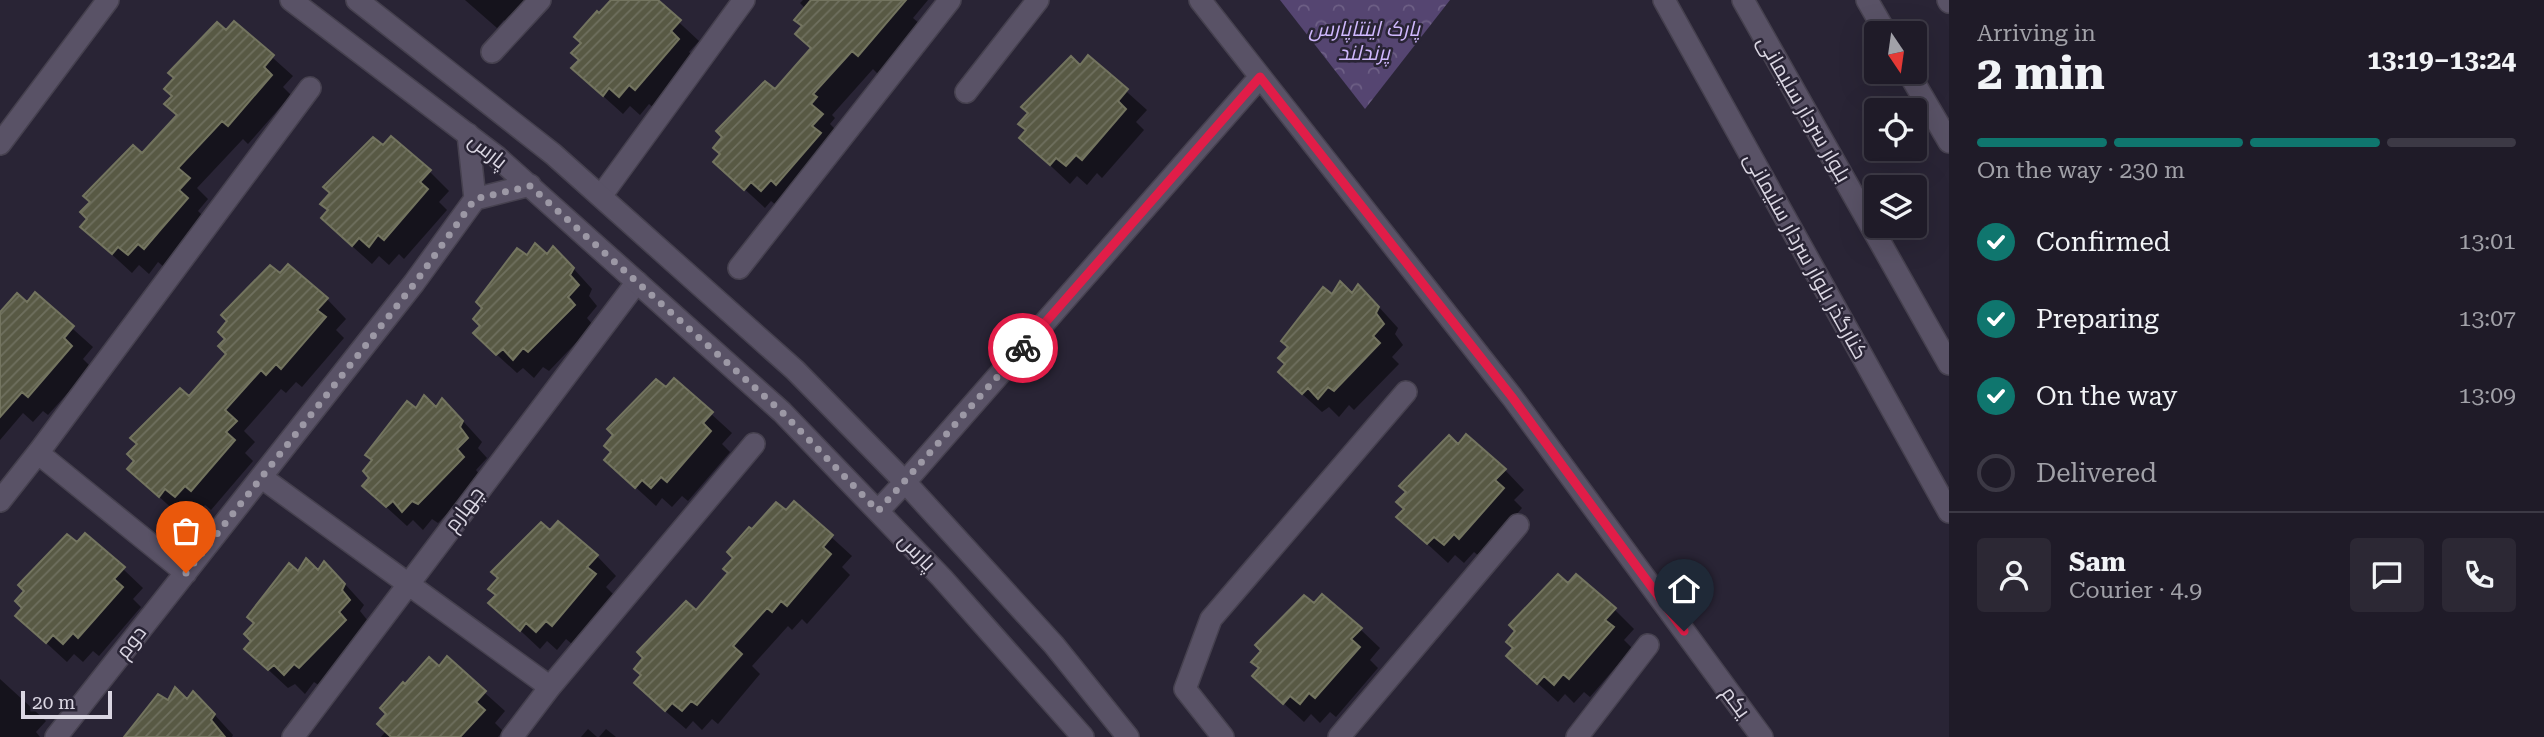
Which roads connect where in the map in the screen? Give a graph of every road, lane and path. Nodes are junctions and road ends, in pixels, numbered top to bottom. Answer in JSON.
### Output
{"nodes":[{"id":1,"x":108,"y":0,"type":"edge"},
{"id":2,"x":291,"y":0,"type":"edge"},
{"id":3,"x":357,"y":0,"type":"edge"},
{"id":4,"x":540,"y":0,"type":"edge"},
{"id":5,"x":950,"y":0,"type":"edge"},
{"id":6,"x":1038,"y":0,"type":"edge"},
{"id":7,"x":1200,"y":0,"type":"edge"},
{"id":8,"x":1664,"y":0,"type":"edge"},
{"id":9,"x":1743,"y":0,"type":"edge"},
{"id":10,"x":1867,"y":0,"type":"edge"},
{"id":11,"x":740,"y":1,"type":"edge"},
{"id":12,"x":1879,"y":21,"type":"edge"},
{"id":13,"x":492,"y":52,"type":"dead end"},
{"id":14,"x":1260,"y":77,"type":"junction"},
{"id":15,"x":1915,"y":84,"type":"edge"},
{"id":16,"x":310,"y":88,"type":"dead end"},
{"id":17,"x":966,"y":92,"type":"dead end"},
{"id":18,"x":468,"y":134,"type":"junction"},
{"id":19,"x":1949,"y":142,"type":"edge"},
{"id":20,"x":0,"y":144,"type":"edge"},
{"id":21,"x":530,"y":186,"type":"junction"},
{"id":22,"x":601,"y":197,"type":"junction"},
{"id":23,"x":475,"y":199,"type":"junction"},
{"id":24,"x":739,"y":268,"type":"dead end"},
{"id":25,"x":637,"y":282,"type":"junction"},
{"id":26,"x":1949,"y":363,"type":"edge"},
{"id":27,"x":1406,"y":393,"type":"dead end"},
{"id":28,"x":754,"y":444,"type":"dead end"},
{"id":29,"x":41,"y":449,"type":"junction"},
{"id":30,"x":261,"y":477,"type":"junction"},
{"id":31,"x":905,"y":482,"type":"junction"},
{"id":32,"x":0,"y":501,"type":"edge"},
{"id":33,"x":878,"y":511,"type":"junction"},
{"id":34,"x":1949,"y":512,"type":"edge"},
{"id":35,"x":1518,"y":526,"type":"dead end"},
{"id":36,"x":186,"y":573,"type":"junction"},
{"id":37,"x":407,"y":584,"type":"junction"},
{"id":38,"x":1648,"y":645,"type":"dead end"},
{"id":39,"x":550,"y":687,"type":"junction"},
{"id":40,"x":56,"y":737,"type":"edge"},
{"id":41,"x":293,"y":737,"type":"edge"},
{"id":42,"x":512,"y":737,"type":"edge"},
{"id":43,"x":1083,"y":737,"type":"edge"},
{"id":44,"x":1128,"y":737,"type":"edge"},
{"id":45,"x":1223,"y":737,"type":"edge"},
{"id":46,"x":1339,"y":737,"type":"edge"},
{"id":47,"x":1577,"y":737,"type":"edge"},
{"id":48,"x":1762,"y":737,"type":"edge"}],
"edges":[{"from":1,"to":20,"type":"street"},
{"from":2,"to":18,"type":"street","name":"پارس"},
{"from":3,"to":22,"type":"street","name":"پارس"},
{"from":4,"to":13,"type":"street"},
{"from":5,"to":24,"type":"street"},
{"from":6,"to":17,"type":"street"},
{"from":7,"to":14,"type":"street","name":"یکم"},
{"from":8,"to":34,"type":"street","name":"کنارگذر بلوار سردار سلیمانی"},
{"from":9,"to":26,"type":"street","name":"بلوار سردار سلیمانی"},
{"from":10,"to":12,"type":"street"},
{"from":11,"to":22,"type":"street"},
{"from":14,"to":31,"type":"street"},
{"from":14,"to":48,"type":"street","name":"یکم"},
{"from":15,"to":19,"type":"street"},
{"from":16,"to":29,"type":"street"},
{"from":18,"to":21,"type":"street","name":"پارس"},
{"from":18,"to":23,"type":"street"},
{"from":21,"to":23,"type":"street"},
{"from":21,"to":25,"type":"street","name":"پارس"},
{"from":22,"to":31,"type":"street","name":"پارس"},
{"from":23,"to":30,"type":"street","name":"دوم"},
{"from":25,"to":33,"type":"street","name":"پارس"},
{"from":25,"to":37,"type":"street","name":"چهارم"},
{"from":27,"to":45,"type":"street"},
{"from":28,"to":39,"type":"street"},
{"from":29,"to":32,"type":"street"},
{"from":29,"to":36,"type":"street"},
{"from":30,"to":36,"type":"street","name":"دوم"},
{"from":30,"to":37,"type":"street"},
{"from":31,"to":33,"type":"street"},
{"from":31,"to":44,"type":"street","name":"پارس"},
{"from":33,"to":43,"type":"street","name":"پارس"},
{"from":35,"to":46,"type":"street"},
{"from":36,"to":40,"type":"street","name":"دوم"},
{"from":37,"to":39,"type":"street"},
{"from":37,"to":41,"type":"street","name":"چهارم"},
{"from":38,"to":47,"type":"street"},
{"from":39,"to":42,"type":"street"}]}
